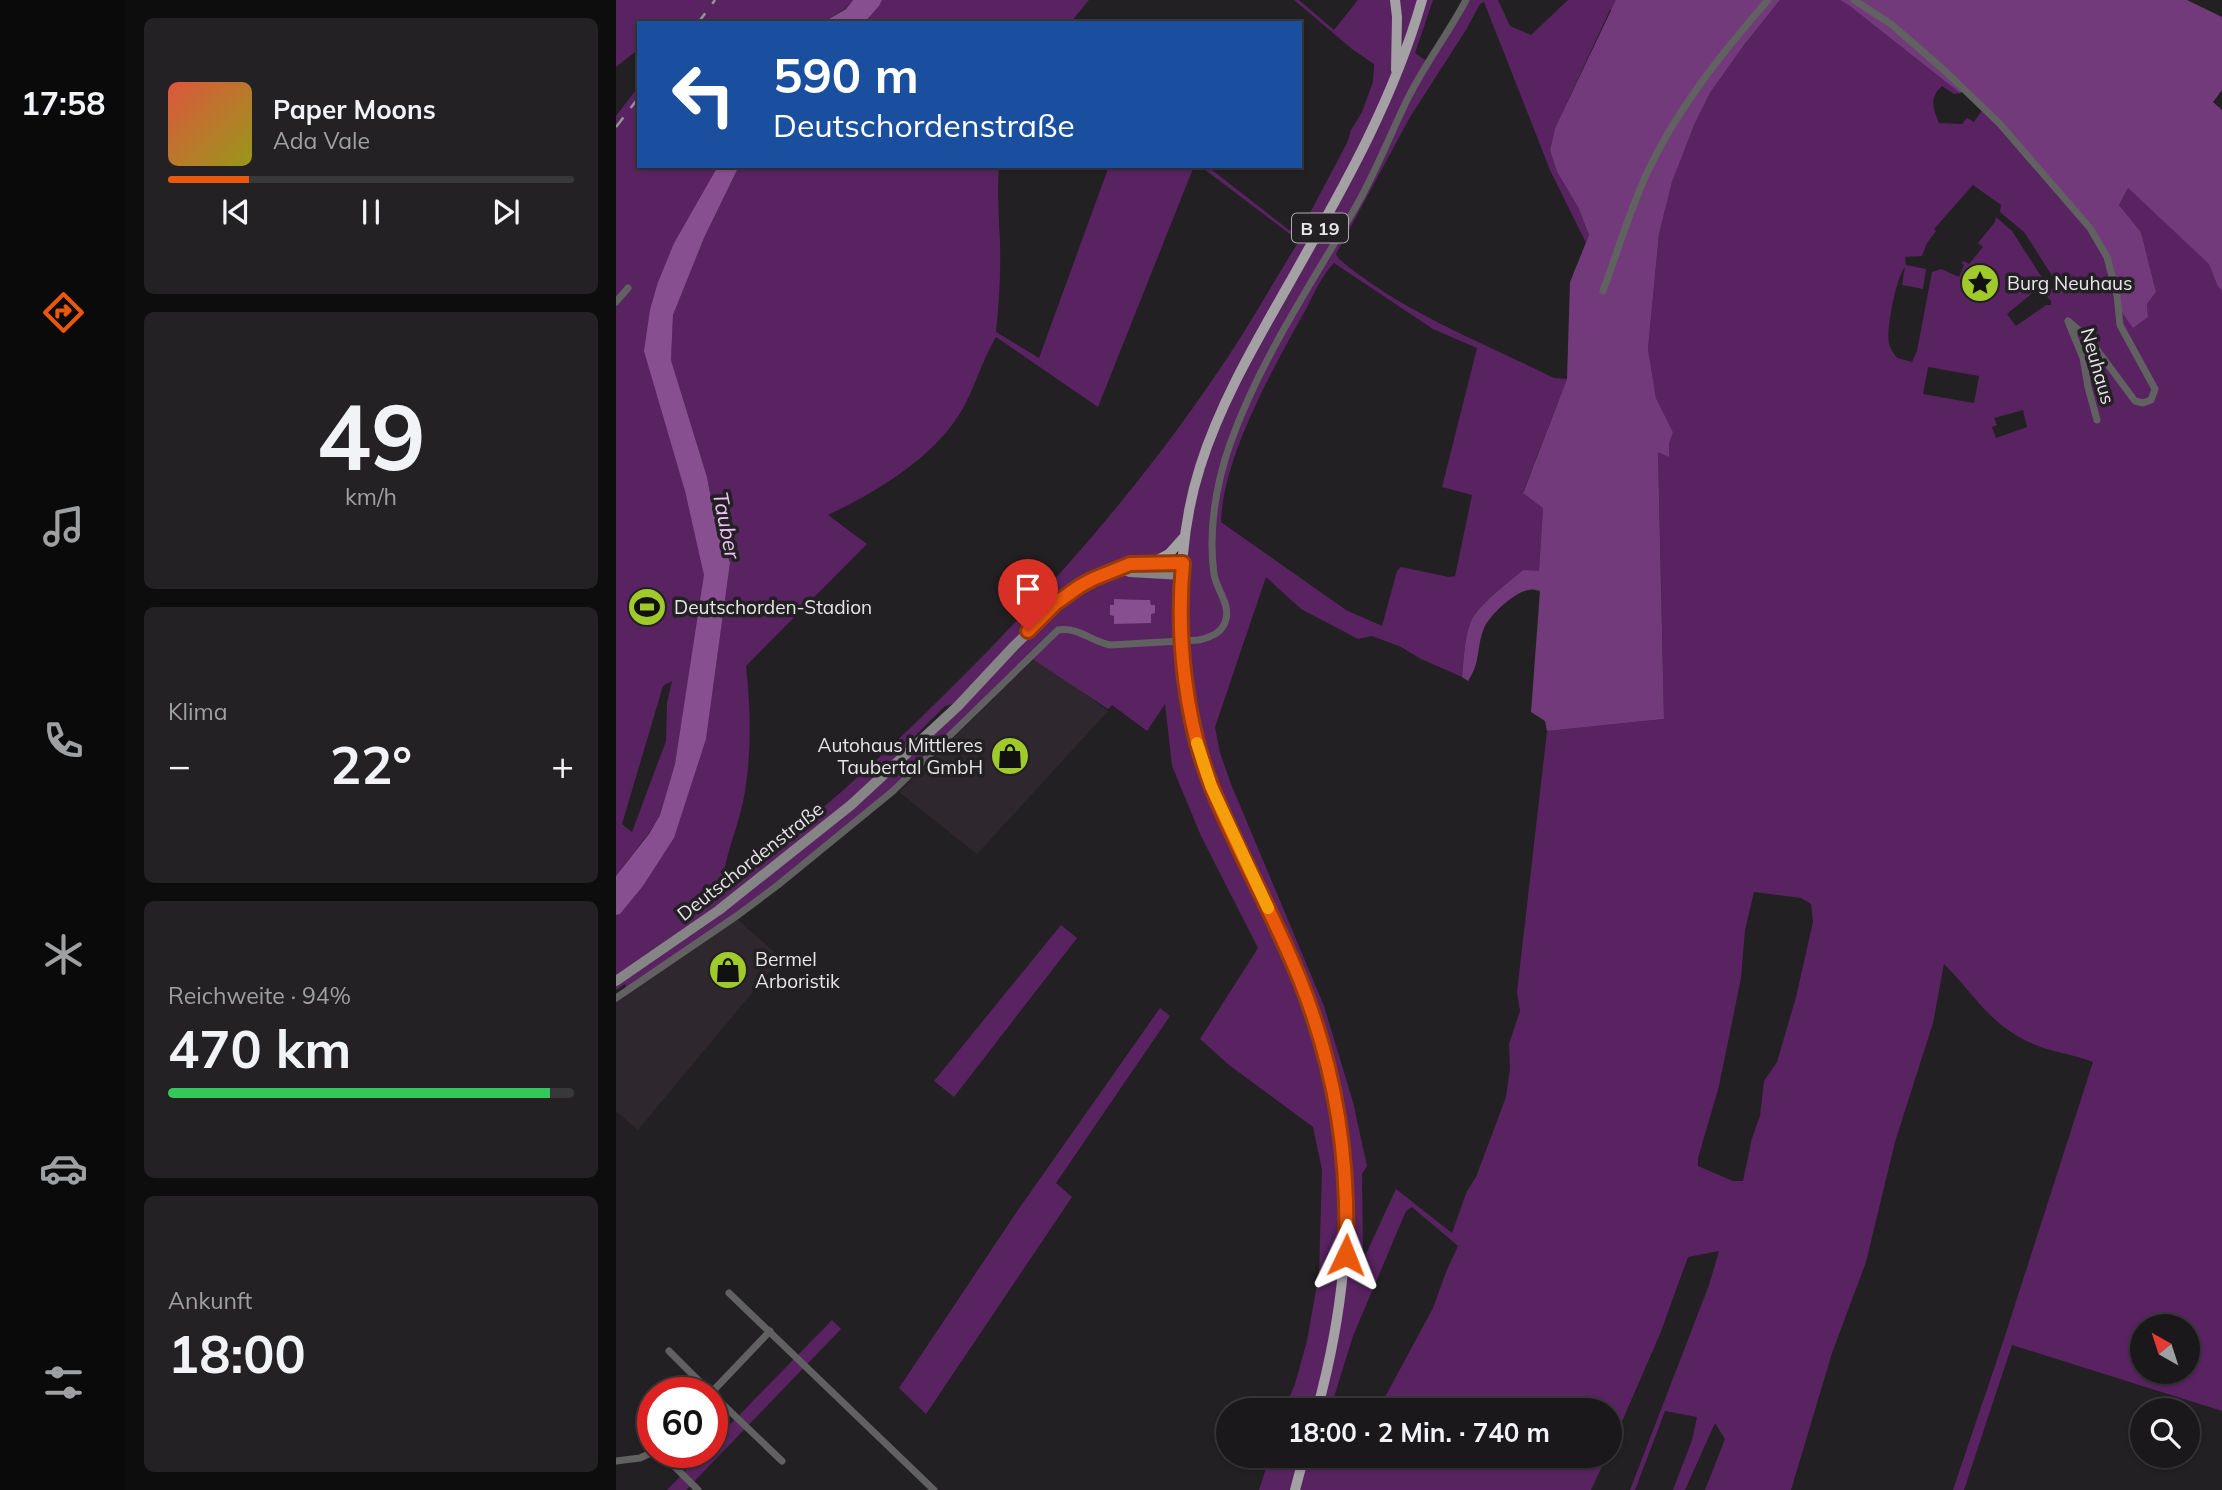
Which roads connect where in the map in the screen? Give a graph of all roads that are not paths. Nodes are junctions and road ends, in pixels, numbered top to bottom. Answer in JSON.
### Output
{"nodes":[{"id":1,"x":1395,"y":0,"type":"edge"},
{"id":2,"x":1422,"y":0,"type":"edge"},
{"id":3,"x":1466,"y":0,"type":"edge"},
{"id":4,"x":1768,"y":0,"type":"edge"},
{"id":5,"x":1854,"y":0,"type":"edge"},
{"id":6,"x":1395,"y":81,"type":"junction"},
{"id":7,"x":628,"y":288,"type":"dead end"},
{"id":8,"x":1603,"y":291,"type":"dead end"},
{"id":9,"x":616,"y":302,"type":"edge"},
{"id":10,"x":2097,"y":421,"type":"dead end"},
{"id":11,"x":1185,"y":536,"type":"junction"},
{"id":12,"x":1154,"y":562,"type":"junction"},
{"id":13,"x":1183,"y":563,"type":"junction"},
{"id":14,"x":1119,"y":568,"type":"junction"},
{"id":15,"x":1182,"y":575,"type":"junction"},
{"id":16,"x":616,"y":981,"type":"edge"},
{"id":17,"x":616,"y":998,"type":"edge"},
{"id":18,"x":729,"y":1293,"type":"dead end"},
{"id":19,"x":770,"y":1331,"type":"junction"},
{"id":20,"x":669,"y":1351,"type":"dead end"},
{"id":21,"x":695,"y":1377,"type":"edge"},
{"id":22,"x":728,"y":1377,"type":"edge"},
{"id":23,"x":1320,"y":1398,"type":"edge"},
{"id":24,"x":728,"y":1409,"type":"edge"},
{"id":25,"x":637,"y":1458,"type":"edge"},
{"id":26,"x":616,"y":1461,"type":"edge"},
{"id":27,"x":782,"y":1461,"type":"dead end"},
{"id":28,"x":676,"y":1468,"type":"edge"},
{"id":29,"x":1301,"y":1468,"type":"edge"},
{"id":30,"x":698,"y":1490,"type":"edge"},
{"id":31,"x":934,"y":1490,"type":"edge"},
{"id":32,"x":1295,"y":1490,"type":"edge"}],
"edges":[{"from":1,"to":6,"type":"main road"},
{"from":2,"to":6,"type":"main road","number":"B 19"},
{"from":3,"to":17,"type":"street"},
{"from":4,"to":8,"type":"street"},
{"from":5,"to":10,"type":"street","name":"Neuhaus"},
{"from":6,"to":11,"type":"main road","number":"B 19"},
{"from":7,"to":9,"type":"street"},
{"from":11,"to":12,"type":"main road"},
{"from":11,"to":13,"type":"main road","number":"B 19"},
{"from":12,"to":13,"type":"street","name":"Deutschordenstraße"},
{"from":12,"to":14,"type":"street","name":"Deutschordenstraße"},
{"from":13,"to":15,"type":"main road","number":"B 19"},
{"from":14,"to":15,"type":"street"},
{"from":14,"to":16,"type":"street","name":"Deutschordenstraße"},
{"from":15,"to":23,"type":"main road","number":"B 19","bridge":true},
{"from":18,"to":19,"type":"street"},
{"from":19,"to":22,"type":"street"},
{"from":19,"to":31,"type":"street"},
{"from":20,"to":21,"type":"street"},
{"from":24,"to":27,"type":"street"},
{"from":25,"to":26,"type":"street"},
{"from":28,"to":30,"type":"street"},
{"from":29,"to":32,"type":"main road"}]}
